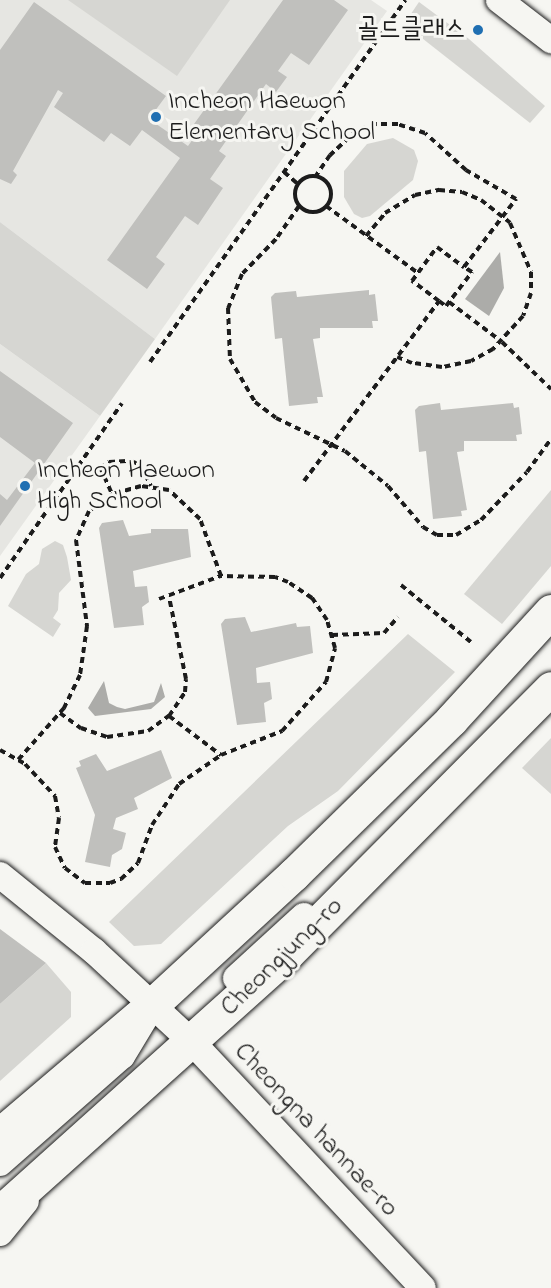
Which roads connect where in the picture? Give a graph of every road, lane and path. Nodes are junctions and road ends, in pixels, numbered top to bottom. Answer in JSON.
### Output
{"nodes":[{"id":1,"x":405,"y":0,"type":"edge"},
{"id":2,"x":499,"y":0,"type":"edge"},
{"id":3,"x":551,"y":39,"type":"edge"},
{"id":4,"x":284,"y":172,"type":"junction"},
{"id":5,"x":316,"y":176,"type":"junction"},
{"id":6,"x":298,"y":183,"type":"junction"},
{"id":7,"x":299,"y":206,"type":"junction"},
{"id":8,"x":326,"y":206,"type":"junction"},
{"id":9,"x":503,"y":216,"type":"junction"},
{"id":10,"x":366,"y":236,"type":"junction"},
{"id":11,"x":464,"y":267,"type":"junction"},
{"id":12,"x":418,"y":273,"type":"junction"},
{"id":13,"x":439,"y":301,"type":"junction"},
{"id":14,"x":448,"y":302,"type":"junction"},
{"id":15,"x":502,"y":342,"type":"junction"},
{"id":16,"x":397,"y":357,"type":"junction"},
{"id":17,"x":150,"y":362,"type":"dead end"},
{"id":18,"x":551,"y":389,"type":"edge"},
{"id":19,"x":122,"y":403,"type":"dead end"},
{"id":20,"x":551,"y":439,"type":"edge"},
{"id":21,"x":332,"y":443,"type":"junction"},
{"id":22,"x":100,"y":467,"type":"junction"},
{"id":23,"x":74,"y":472,"type":"junction"},
{"id":24,"x":304,"y":481,"type":"dead end"},
{"id":25,"x":151,"y":486,"type":"junction"},
{"id":26,"x":112,"y":494,"type":"junction"},
{"id":27,"x":221,"y":576,"type":"junction"},
{"id":28,"x":0,"y":578,"type":"edge"},
{"id":29,"x":401,"y":585,"type":"dead end"},
{"id":30,"x":169,"y":597,"type":"junction"},
{"id":31,"x":159,"y":599,"type":"dead end"},
{"id":32,"x":551,"y":611,"type":"edge"},
{"id":33,"x":398,"y":617,"type":"dead end"},
{"id":34,"x":332,"y":634,"type":"junction"},
{"id":35,"x":471,"y":642,"type":"dead end"},
{"id":36,"x":551,"y":688,"type":"edge"},
{"id":37,"x":60,"y":713,"type":"junction"},
{"id":38,"x":169,"y":716,"type":"junction"},
{"id":39,"x":0,"y":750,"type":"edge"},
{"id":40,"x":221,"y":755,"type":"junction"},
{"id":41,"x":18,"y":760,"type":"junction"},
{"id":42,"x":0,"y":875,"type":"edge"},
{"id":43,"x":153,"y":1004,"type":"junction"},
{"id":44,"x":192,"y":1042,"type":"junction"},
{"id":45,"x":0,"y":1134,"type":"edge"},
{"id":46,"x":67,"y":1151,"type":"junction"},
{"id":47,"x":0,"y":1163,"type":"edge"},
{"id":48,"x":0,"y":1196,"type":"edge"},
{"id":49,"x":0,"y":1212,"type":"edge"},
{"id":50,"x":0,"y":1233,"type":"edge"},
{"id":51,"x":423,"y":1288,"type":"edge"}],
"edges":[{"from":1,"to":4,"type":"path"},
{"from":2,"to":3,"type":"street"},
{"from":4,"to":6,"type":"path"},
{"from":4,"to":17,"type":"path"},
{"from":5,"to":6,"type":"path"},
{"from":5,"to":8,"type":"path"},
{"from":5,"to":9,"type":"path"},
{"from":6,"to":7,"type":"path"},
{"from":7,"to":8,"type":"path"},
{"from":7,"to":21,"type":"path"},
{"from":8,"to":10,"type":"path"},
{"from":9,"to":10,"type":"path"},
{"from":9,"to":11,"type":"path"},
{"from":9,"to":15,"type":"path"},
{"from":10,"to":12,"type":"path"},
{"from":11,"to":12,"type":"path"},
{"from":11,"to":14,"type":"path"},
{"from":12,"to":13,"type":"path"},
{"from":13,"to":14,"type":"path"},
{"from":13,"to":16,"type":"path"},
{"from":14,"to":15,"type":"path"},
{"from":15,"to":16,"type":"path"},
{"from":15,"to":18,"type":"path"},
{"from":16,"to":21,"type":"path"},
{"from":19,"to":23,"type":"path"},
{"from":20,"to":21,"type":"path"},
{"from":21,"to":24,"type":"path"},
{"from":22,"to":23,"type":"path"},
{"from":22,"to":25,"type":"path"},
{"from":22,"to":26,"type":"path"},
{"from":23,"to":28,"type":"path"},
{"from":25,"to":26,"type":"path"},
{"from":25,"to":27,"type":"path"},
{"from":26,"to":37,"type":"path"},
{"from":27,"to":30,"type":"path"},
{"from":27,"to":34,"type":"path"},
{"from":29,"to":35,"type":"path"},
{"from":30,"to":31,"type":"path"},
{"from":30,"to":38,"type":"path"},
{"from":32,"to":43,"type":"main road","name":"Cheongjung-ro"},
{"from":33,"to":34,"type":"path"},
{"from":34,"to":40,"type":"path"},
{"from":36,"to":44,"type":"main road","name":"Cheongjung-ro"},
{"from":37,"to":38,"type":"path"},
{"from":37,"to":41,"type":"path"},
{"from":38,"to":40,"type":"path"},
{"from":39,"to":41,"type":"path"},
{"from":40,"to":41,"type":"path"},
{"from":42,"to":43,"type":"street","name":"Cheongna hannae-ro"},
{"from":43,"to":44,"type":"street","name":"Cheongna hannae-ro"},
{"from":43,"to":45,"type":"main road","name":"Cheongjung-ro"},
{"from":43,"to":47,"type":"street"},
{"from":44,"to":46,"type":"main road","name":"Cheongjung-ro"},
{"from":44,"to":51,"type":"street","name":"Cheongna hannae-ro"},
{"from":46,"to":48,"type":"street"},
{"from":46,"to":49,"type":"main road","name":"Cheongjung-ro"},
{"from":46,"to":50,"type":"street"}]}
